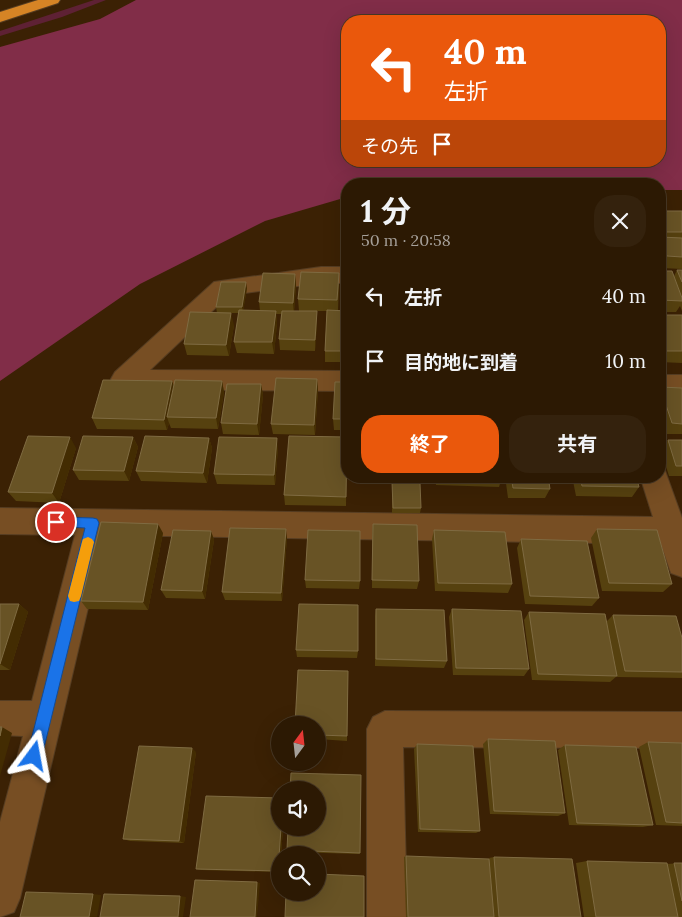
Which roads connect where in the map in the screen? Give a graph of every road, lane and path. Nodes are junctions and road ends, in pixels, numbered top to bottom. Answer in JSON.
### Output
{"nodes":[{"id":1,"x":30,"y":0,"type":"edge"},
{"id":2,"x":52,"y":0,"type":"edge"},
{"id":3,"x":0,"y":10,"type":"edge"},
{"id":4,"x":0,"y":17,"type":"edge"},
{"id":5,"x":341,"y":275,"type":"edge"},
{"id":6,"x":341,"y":381,"type":"edge"},
{"id":7,"x":666,"y":385,"type":"edge"},
{"id":8,"x":682,"y":385,"type":"edge"},
{"id":9,"x":657,"y":483,"type":"edge"},
{"id":10,"x":0,"y":521,"type":"edge"},
{"id":11,"x":93,"y":523,"type":"junction"},
{"id":12,"x":677,"y":530,"type":"edge"},
{"id":13,"x":682,"y":563,"type":"edge"},
{"id":14,"x":0,"y":718,"type":"edge"},
{"id":15,"x":43,"y":719,"type":"junction"},
{"id":16,"x":682,"y":730,"type":"edge"},
{"id":17,"x":0,"y":898,"type":"edge"},
{"id":18,"x":387,"y":917,"type":"edge"}],
"edges":[{"from":1,"to":3,"type":"highway"},
{"from":2,"to":4,"type":"highway"},
{"from":5,"to":6,"type":"street"},
{"from":7,"to":8,"type":"street"},
{"from":9,"to":12,"type":"street"},
{"from":10,"to":11,"type":"street"},
{"from":11,"to":12,"type":"street"},
{"from":11,"to":15,"type":"street"},
{"from":12,"to":13,"type":"street"},
{"from":14,"to":15,"type":"street"},
{"from":15,"to":17,"type":"street"},
{"from":16,"to":18,"type":"street"}]}
